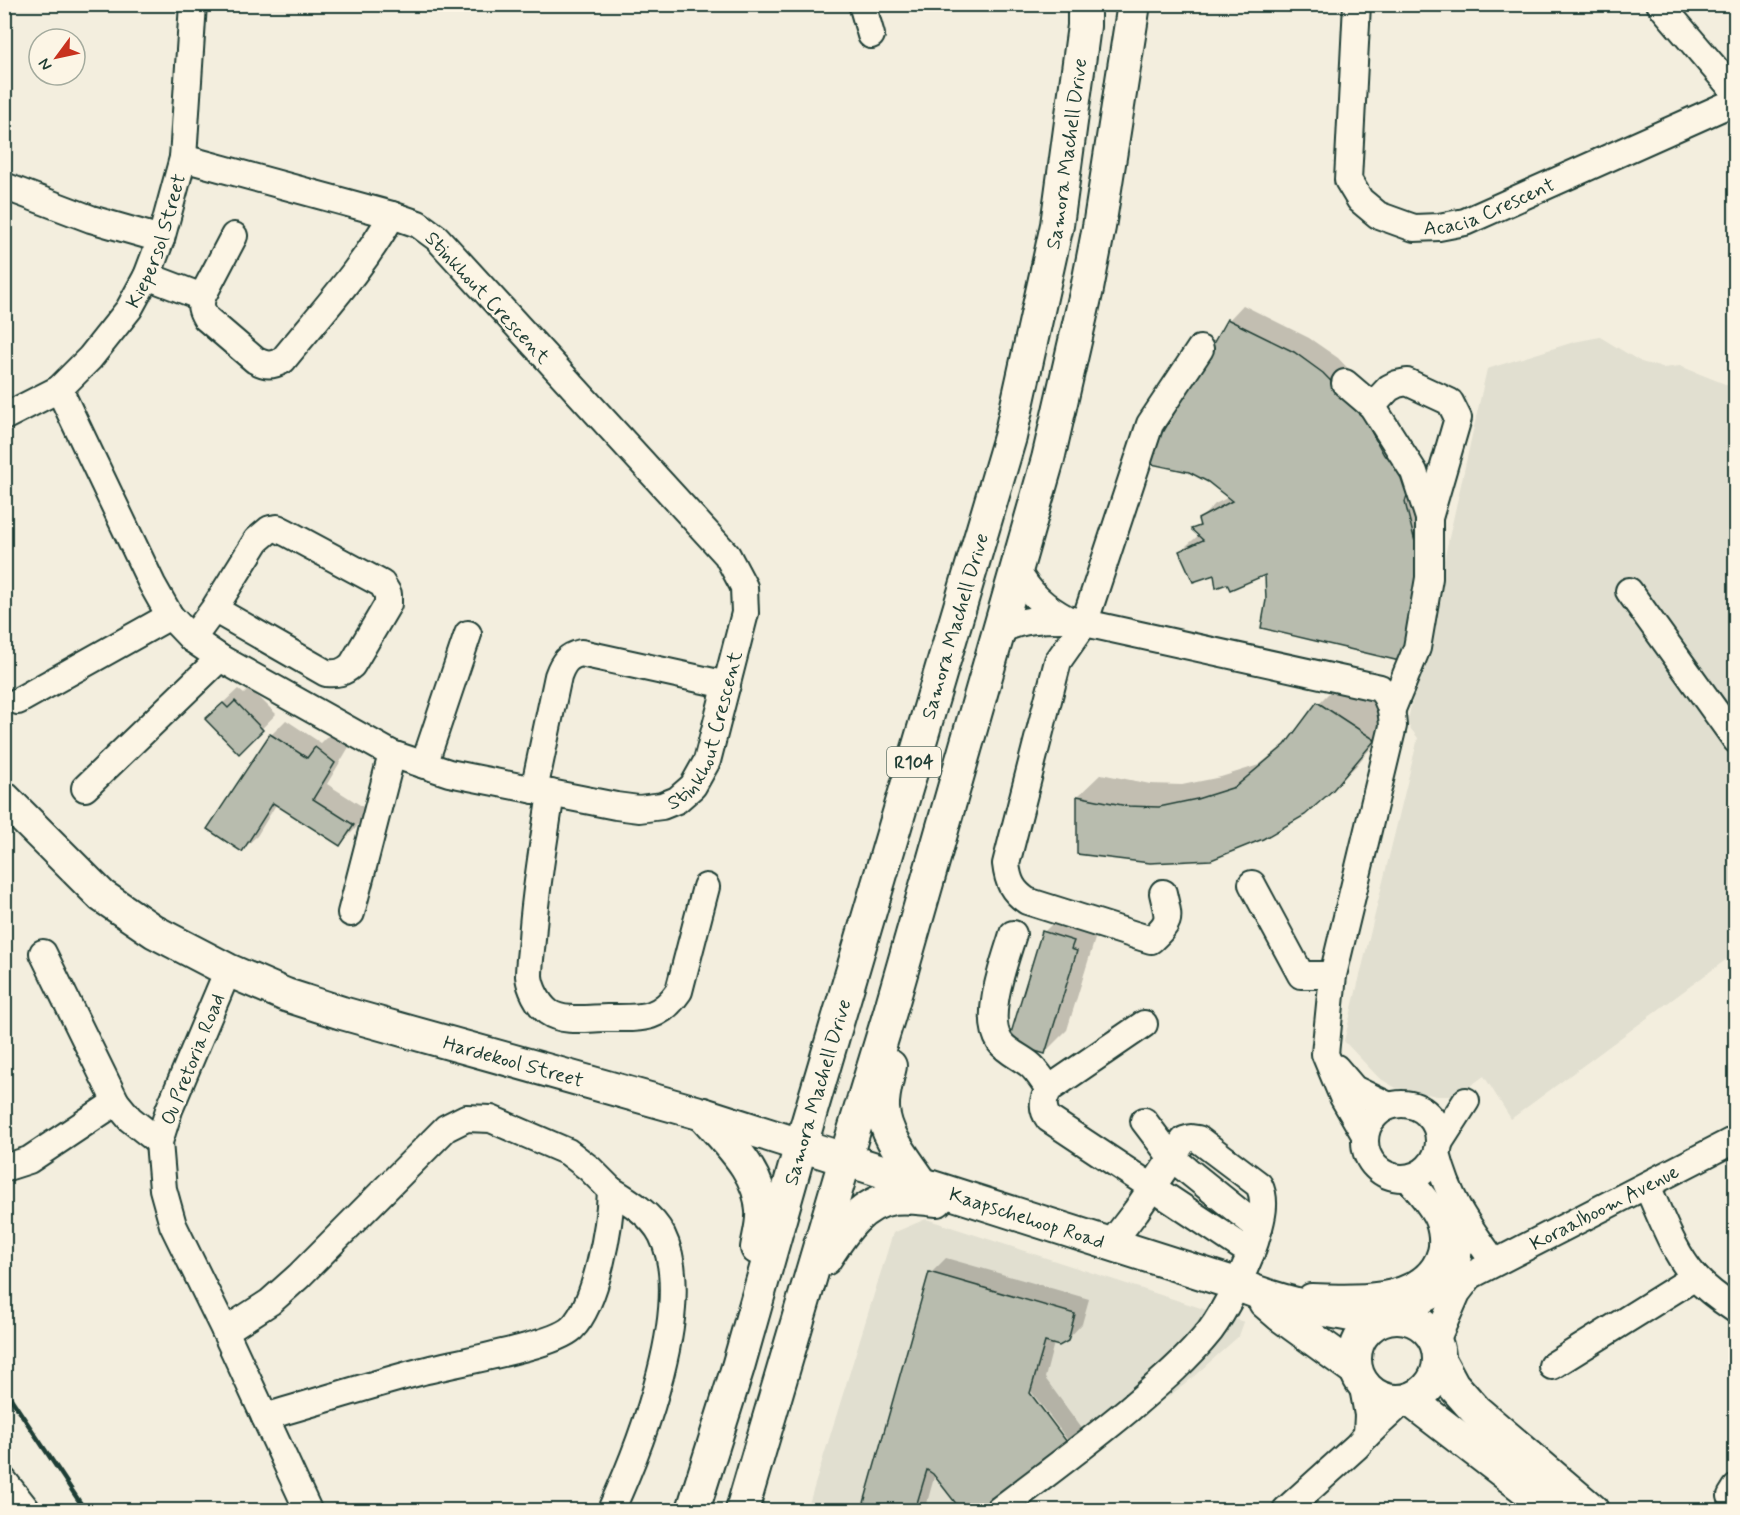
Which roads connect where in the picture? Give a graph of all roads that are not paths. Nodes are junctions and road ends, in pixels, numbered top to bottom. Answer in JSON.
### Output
{"nodes":[{"id":1,"x":193,"y":4,"type":"edge"},
{"id":2,"x":862,"y":4,"type":"edge"},
{"id":3,"x":1084,"y":4,"type":"edge"},
{"id":4,"x":1134,"y":4,"type":"edge"},
{"id":5,"x":1358,"y":4,"type":"edge"},
{"id":6,"x":1660,"y":4,"type":"edge"},
{"id":7,"x":871,"y":35,"type":"dead end"},
{"id":8,"x":1736,"y":93,"type":"edge"},
{"id":9,"x":1736,"y":101,"type":"edge"},
{"id":10,"x":183,"y":158,"type":"junction"},
{"id":11,"x":4,"y":186,"type":"edge"},
{"id":12,"x":392,"y":215,"type":"junction"},
{"id":13,"x":234,"y":236,"type":"dead end"},
{"id":14,"x":161,"y":239,"type":"junction"},
{"id":15,"x":147,"y":276,"type":"junction"},
{"id":16,"x":202,"y":297,"type":"junction"},
{"id":17,"x":1200,"y":349,"type":"dead end"},
{"id":18,"x":1345,"y":383,"type":"dead end"},
{"id":19,"x":59,"y":389,"type":"junction"},
{"id":20,"x":1372,"y":406,"type":"junction"},
{"id":21,"x":4,"y":417,"type":"edge"},
{"id":22,"x":1429,"y":518,"type":"junction"},
{"id":23,"x":1017,"y":571,"type":"junction"},
{"id":24,"x":1629,"y":591,"type":"dead end"},
{"id":25,"x":214,"y":609,"type":"junction"},
{"id":26,"x":170,"y":616,"type":"junction"},
{"id":27,"x":1075,"y":621,"type":"junction"},
{"id":28,"x":1000,"y":630,"type":"junction"},
{"id":29,"x":468,"y":634,"type":"dead end"},
{"id":30,"x":192,"y":639,"type":"junction"},
{"id":31,"x":220,"y":658,"type":"junction"},
{"id":32,"x":727,"y":685,"type":"junction"},
{"id":33,"x":18,"y":702,"type":"dead end"},
{"id":34,"x":1392,"y":709,"type":"junction"},
{"id":35,"x":1736,"y":740,"type":"edge"},
{"id":36,"x":392,"y":754,"type":"junction"},
{"id":37,"x":424,"y":765,"type":"junction"},
{"id":38,"x":85,"y":788,"type":"dead end"},
{"id":39,"x":543,"y":792,"type":"junction"},
{"id":40,"x":4,"y":798,"type":"edge"},
{"id":41,"x":1252,"y":884,"type":"dead end"},
{"id":42,"x":706,"y":887,"type":"dead end"},
{"id":43,"x":924,"y":891,"type":"junction"},
{"id":44,"x":1163,"y":893,"type":"dead end"},
{"id":45,"x":351,"y":912,"type":"dead end"},
{"id":46,"x":1013,"y":934,"type":"dead end"},
{"id":47,"x":43,"y":953,"type":"dead end"},
{"id":48,"x":228,"y":970,"type":"junction"},
{"id":49,"x":1333,"y":975,"type":"junction"},
{"id":50,"x":1144,"y":1024,"type":"dead end"},
{"id":51,"x":1325,"y":1054,"type":"junction"},
{"id":52,"x":1049,"y":1089,"type":"junction"},
{"id":53,"x":1466,"y":1101,"type":"dead end"},
{"id":54,"x":116,"y":1102,"type":"junction"},
{"id":55,"x":1389,"y":1106,"type":"junction"},
{"id":56,"x":703,"y":1114,"type":"junction"},
{"id":57,"x":1144,"y":1121,"type":"dead end"},
{"id":58,"x":1365,"y":1135,"type":"junction"},
{"id":59,"x":1736,"y":1140,"type":"edge"},
{"id":60,"x":159,"y":1142,"type":"junction"},
{"id":61,"x":801,"y":1144,"type":"junction"},
{"id":62,"x":1438,"y":1149,"type":"junction"},
{"id":63,"x":1172,"y":1158,"type":"junction"},
{"id":64,"x":845,"y":1160,"type":"junction"},
{"id":65,"x":4,"y":1168,"type":"edge"},
{"id":66,"x":1409,"y":1178,"type":"junction"},
{"id":67,"x":922,"y":1185,"type":"junction"},
{"id":68,"x":1647,"y":1186,"type":"junction"},
{"id":69,"x":1152,"y":1188,"type":"junction"},
{"id":70,"x":611,"y":1190,"type":"junction"},
{"id":71,"x":971,"y":1201,"type":"junction"},
{"id":72,"x":1435,"y":1213,"type":"junction"},
{"id":73,"x":1110,"y":1245,"type":"junction"},
{"id":74,"x":1251,"y":1253,"type":"junction"},
{"id":75,"x":1483,"y":1268,"type":"junction"},
{"id":76,"x":1695,"y":1277,"type":"junction"},
{"id":77,"x":1447,"y":1286,"type":"junction"},
{"id":78,"x":807,"y":1288,"type":"junction"},
{"id":79,"x":1253,"y":1290,"type":"junction"},
{"id":80,"x":1736,"y":1310,"type":"edge"},
{"id":81,"x":1384,"y":1319,"type":"junction"},
{"id":82,"x":225,"y":1330,"type":"junction"},
{"id":83,"x":1438,"y":1351,"type":"junction"},
{"id":84,"x":1552,"y":1366,"type":"dead end"},
{"id":85,"x":738,"y":1367,"type":"junction"},
{"id":86,"x":1359,"y":1376,"type":"junction"},
{"id":87,"x":1406,"y":1401,"type":"junction"},
{"id":88,"x":265,"y":1417,"type":"junction"},
{"id":89,"x":1367,"y":1434,"type":"junction"},
{"id":90,"x":4,"y":1481,"type":"edge"},
{"id":91,"x":27,"y":1510,"type":"edge"},
{"id":92,"x":308,"y":1510,"type":"edge"},
{"id":93,"x":611,"y":1510,"type":"edge"},
{"id":94,"x":694,"y":1510,"type":"edge"},
{"id":95,"x":742,"y":1510,"type":"edge"},
{"id":96,"x":999,"y":1510,"type":"edge"},
{"id":97,"x":1286,"y":1510,"type":"edge"},
{"id":98,"x":1553,"y":1510,"type":"edge"},
{"id":99,"x":1592,"y":1510,"type":"edge"}],
"edges":[{"from":1,"to":10,"type":"street","name":"Kiepersol Street"},
{"from":2,"to":7,"type":"street"},
{"from":3,"to":61,"type":"main road","name":"Samora Machell Drive","number":"R104"},
{"from":4,"to":23,"type":"main road","number":"R104"},
{"from":5,"to":9,"type":"street","name":"Acacia Crescent"},
{"from":6,"to":8,"type":"street"},
{"from":10,"to":12,"type":"street","name":"Stinkhout Crescent"},
{"from":10,"to":14,"type":"street","name":"Kiepersol Street"},
{"from":11,"to":14,"type":"street"},
{"from":12,"to":16,"type":"street"},
{"from":12,"to":32,"type":"street","name":"Stinkhout Crescent"},
{"from":13,"to":16,"type":"street"},
{"from":14,"to":15,"type":"street","name":"Kiepersol Street"},
{"from":15,"to":16,"type":"street"},
{"from":15,"to":19,"type":"street","name":"Kiepersol Street"},
{"from":17,"to":27,"type":"street"},
{"from":18,"to":20,"type":"street"},
{"from":19,"to":21,"type":"street","name":"Kiepersol Street"},
{"from":19,"to":26,"type":"street","name":"Stinkhout Crescent"},
{"from":20,"to":22,"type":"street"},
{"from":20,"to":22,"type":"street"},
{"from":22,"to":34,"type":"street"},
{"from":23,"to":27,"type":"street"},
{"from":23,"to":28,"type":"main road","number":"R104"},
{"from":24,"to":35,"type":"street"},
{"from":25,"to":25,"type":"street"},
{"from":25,"to":30,"type":"street"},
{"from":26,"to":30,"type":"street","name":"Stinkhout Crescent"},
{"from":26,"to":33,"type":"street"},
{"from":27,"to":28,"type":"street"},
{"from":27,"to":34,"type":"street"},
{"from":27,"to":44,"type":"street"},
{"from":28,"to":43,"type":"main road","number":"R104"},
{"from":29,"to":37,"type":"street"},
{"from":30,"to":31,"type":"street","name":"Stinkhout Crescent"},
{"from":31,"to":36,"type":"street","name":"Stinkhout Crescent"},
{"from":31,"to":38,"type":"street"},
{"from":32,"to":39,"type":"street","name":"Stinkhout Crescent"},
{"from":32,"to":39,"type":"street"},
{"from":34,"to":49,"type":"street"},
{"from":36,"to":37,"type":"street","name":"Stinkhout Crescent"},
{"from":36,"to":45,"type":"street"},
{"from":37,"to":39,"type":"street","name":"Stinkhout Crescent"},
{"from":39,"to":42,"type":"street"},
{"from":40,"to":48,"type":"main road","name":"Ou Pretoria Road"},
{"from":41,"to":49,"type":"street"},
{"from":43,"to":64,"type":"main road","number":"R104"},
{"from":43,"to":67,"type":"main road"},
{"from":46,"to":52,"type":"street"},
{"from":47,"to":54,"type":"street"},
{"from":48,"to":56,"type":"main road","name":"Hardekool Street"},
{"from":48,"to":60,"type":"street","name":"Ou Pretoria Road"},
{"from":49,"to":51,"type":"street"},
{"from":50,"to":52,"type":"street"},
{"from":51,"to":55,"type":"street"},
{"from":51,"to":58,"type":"street"},
{"from":52,"to":69,"type":"street"},
{"from":53,"to":62,"type":"street"},
{"from":54,"to":60,"type":"street"},
{"from":54,"to":65,"type":"street"},
{"from":55,"to":58,"type":"street"},
{"from":55,"to":62,"type":"street"},
{"from":56,"to":61,"type":"main road","name":"Hardekool Street"},
{"from":56,"to":85,"type":"main road"},
{"from":57,"to":63,"type":"street"},
{"from":58,"to":66,"type":"street"},
{"from":59,"to":68,"type":"street","name":"Koraalboom Avenue"},
{"from":60,"to":82,"type":"street","name":"Ou Pretoria Road"},
{"from":61,"to":64,"type":"main road","name":"Kaapschehoop Road"},
{"from":61,"to":85,"type":"main road","name":"Samora Machell Drive","number":"R104"},
{"from":62,"to":66,"type":"street"},
{"from":62,"to":75,"type":"street"},
{"from":63,"to":69,"type":"street"},
{"from":63,"to":74,"type":"street"},
{"from":64,"to":67,"type":"main road","name":"Kaapschehoop Road"},
{"from":64,"to":78,"type":"main road","number":"R104"},
{"from":66,"to":72,"type":"street"},
{"from":67,"to":71,"type":"main road","name":"Kaapschehoop Road"},
{"from":68,"to":75,"type":"street","name":"Koraalboom Avenue"},
{"from":68,"to":76,"type":"street"},
{"from":69,"to":73,"type":"street"},
{"from":69,"to":74,"type":"street"},
{"from":70,"to":82,"type":"street"},
{"from":70,"to":88,"type":"street"},
{"from":70,"to":93,"type":"street"},
{"from":71,"to":73,"type":"main road","name":"Kaapschehoop Road"},
{"from":71,"to":78,"type":"main road"},
{"from":72,"to":77,"type":"street"},
{"from":72,"to":79,"type":"street"},
{"from":73,"to":79,"type":"main road","name":"Kaapschehoop Road"},
{"from":74,"to":79,"type":"street"},
{"from":75,"to":77,"type":"street","name":"Koraalboom Avenue"},
{"from":75,"to":83,"type":"street"},
{"from":76,"to":80,"type":"street"},
{"from":76,"to":84,"type":"street"},
{"from":77,"to":81,"type":"street","name":"Koraalboom Avenue"},
{"from":78,"to":95,"type":"main road","number":"R104"},
{"from":79,"to":81,"type":"main road","name":"Kaapschehoop Road"},
{"from":79,"to":86,"type":"main road"},
{"from":79,"to":96,"type":"street"},
{"from":81,"to":83,"type":"main road"},
{"from":81,"to":86,"type":"main road"},
{"from":82,"to":88,"type":"street","name":"Ou Pretoria Road"},
{"from":83,"to":87,"type":"main road"},
{"from":83,"to":99,"type":"main road"},
{"from":85,"to":94,"type":"main road","name":"Samora Machell Drive","number":"R104"},
{"from":86,"to":87,"type":"main road"},
{"from":86,"to":89,"type":"street"},
{"from":87,"to":89,"type":"street"},
{"from":87,"to":98,"type":"main road"},
{"from":88,"to":92,"type":"street","name":"Ou Pretoria Road"},
{"from":89,"to":97,"type":"street"},
{"from":90,"to":91,"type":"street"}]}
